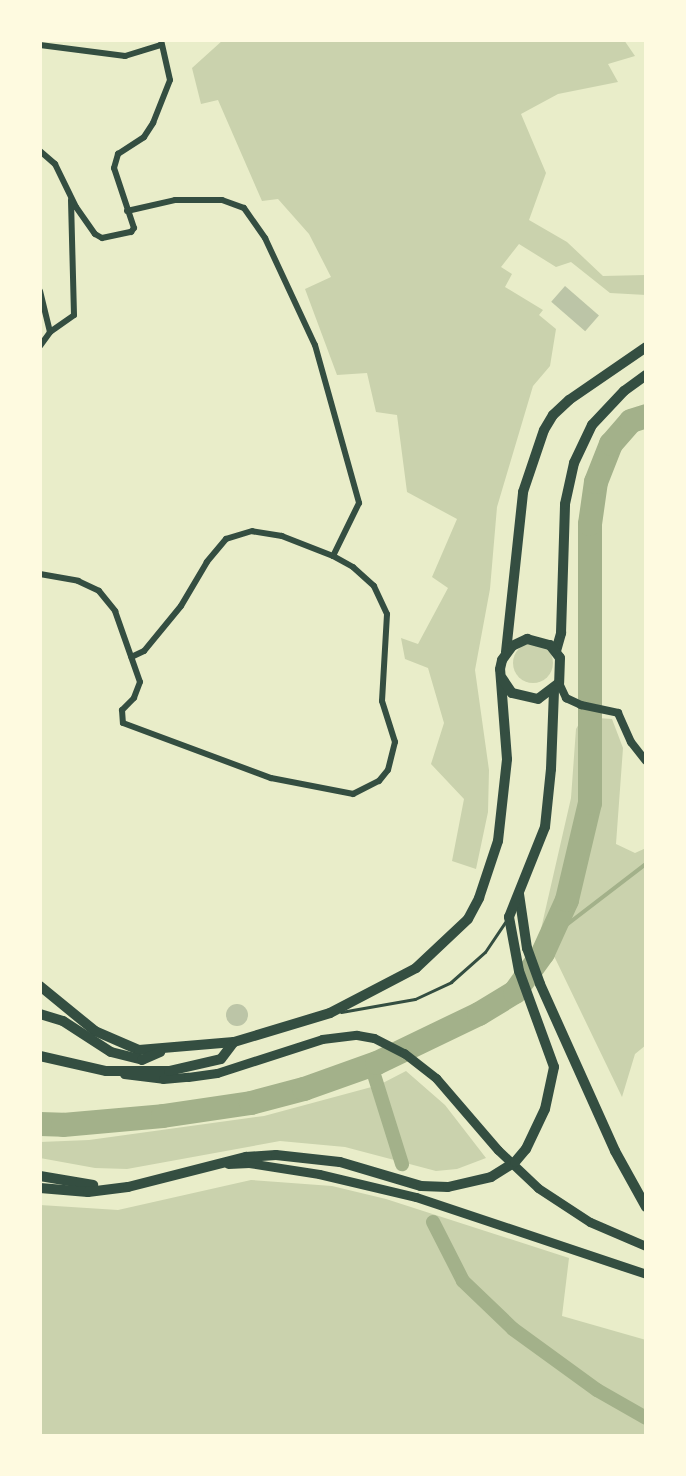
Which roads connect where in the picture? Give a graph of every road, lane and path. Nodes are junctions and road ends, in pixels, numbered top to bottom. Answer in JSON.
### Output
{"nodes":[{"id":1,"x":160,"y":42,"type":"edge"},
{"id":2,"x":40,"y":45,"type":"edge"},
{"id":3,"x":40,"y":151,"type":"edge"},
{"id":4,"x":71,"y":196,"type":"junction"},
{"id":5,"x":127,"y":211,"type":"junction"},
{"id":6,"x":40,"y":291,"type":"edge"},
{"id":7,"x":50,"y":332,"type":"junction"},
{"id":8,"x":41,"y":343,"type":"edge"},
{"id":9,"x":646,"y":347,"type":"edge"},
{"id":10,"x":646,"y":375,"type":"edge"},
{"id":11,"x":333,"y":556,"type":"junction"},
{"id":12,"x":40,"y":574,"type":"edge"},
{"id":13,"x":556,"y":651,"type":"junction"},
{"id":14,"x":506,"y":652,"type":"junction"},
{"id":15,"x":131,"y":657,"type":"junction"},
{"id":16,"x":502,"y":678,"type":"junction"},
{"id":17,"x":556,"y":686,"type":"junction"},
{"id":18,"x":646,"y":761,"type":"edge"},
{"id":19,"x":519,"y":894,"type":"junction"},
{"id":20,"x":509,"y":917,"type":"junction"},
{"id":21,"x":40,"y":986,"type":"edge"},
{"id":22,"x":330,"y":1013,"type":"junction"},
{"id":23,"x":40,"y":1014,"type":"edge"},
{"id":24,"x":234,"y":1042,"type":"junction"},
{"id":25,"x":162,"y":1051,"type":"junction"},
{"id":26,"x":40,"y":1056,"type":"edge"},
{"id":27,"x":106,"y":1071,"type":"junction"},
{"id":28,"x":216,"y":1165,"type":"junction"},
{"id":29,"x":40,"y":1176,"type":"edge"},
{"id":30,"x":40,"y":1188,"type":"edge"},
{"id":31,"x":120,"y":1188,"type":"junction"},
{"id":32,"x":646,"y":1207,"type":"edge"},
{"id":33,"x":646,"y":1246,"type":"edge"},
{"id":34,"x":646,"y":1274,"type":"edge"}],
"edges":[{"from":1,"to":2,"type":"street"},
{"from":1,"to":5,"type":"street"},
{"from":3,"to":4,"type":"street"},
{"from":4,"to":5,"type":"street"},
{"from":4,"to":7,"type":"street"},
{"from":5,"to":11,"type":"street"},
{"from":6,"to":7,"type":"street"},
{"from":7,"to":8,"type":"street"},
{"from":9,"to":14,"type":"main road"},
{"from":10,"to":13,"type":"main road"},
{"from":11,"to":15,"type":"street"},
{"from":11,"to":15,"type":"street"},
{"from":12,"to":15,"type":"street"},
{"from":13,"to":14,"type":"main road"},
{"from":13,"to":17,"type":"main road"},
{"from":14,"to":16,"type":"main road"},
{"from":16,"to":17,"type":"main road"},
{"from":16,"to":22,"type":"main road"},
{"from":17,"to":18,"type":"street"},
{"from":17,"to":19,"type":"main road"},
{"from":19,"to":20,"type":"main road"},
{"from":19,"to":32,"type":"main road"},
{"from":20,"to":22,"type":"lane"},
{"from":20,"to":28,"type":"main road"},
{"from":21,"to":25,"type":"main road"},
{"from":22,"to":24,"type":"main road"},
{"from":23,"to":25,"type":"main road"},
{"from":24,"to":25,"type":"main road"},
{"from":24,"to":27,"type":"main road"},
{"from":26,"to":27,"type":"main road"},
{"from":27,"to":33,"type":"main road"},
{"from":28,"to":31,"type":"main road"},
{"from":28,"to":34,"type":"main road"},
{"from":29,"to":31,"type":"main road"},
{"from":30,"to":31,"type":"main road"}]}
